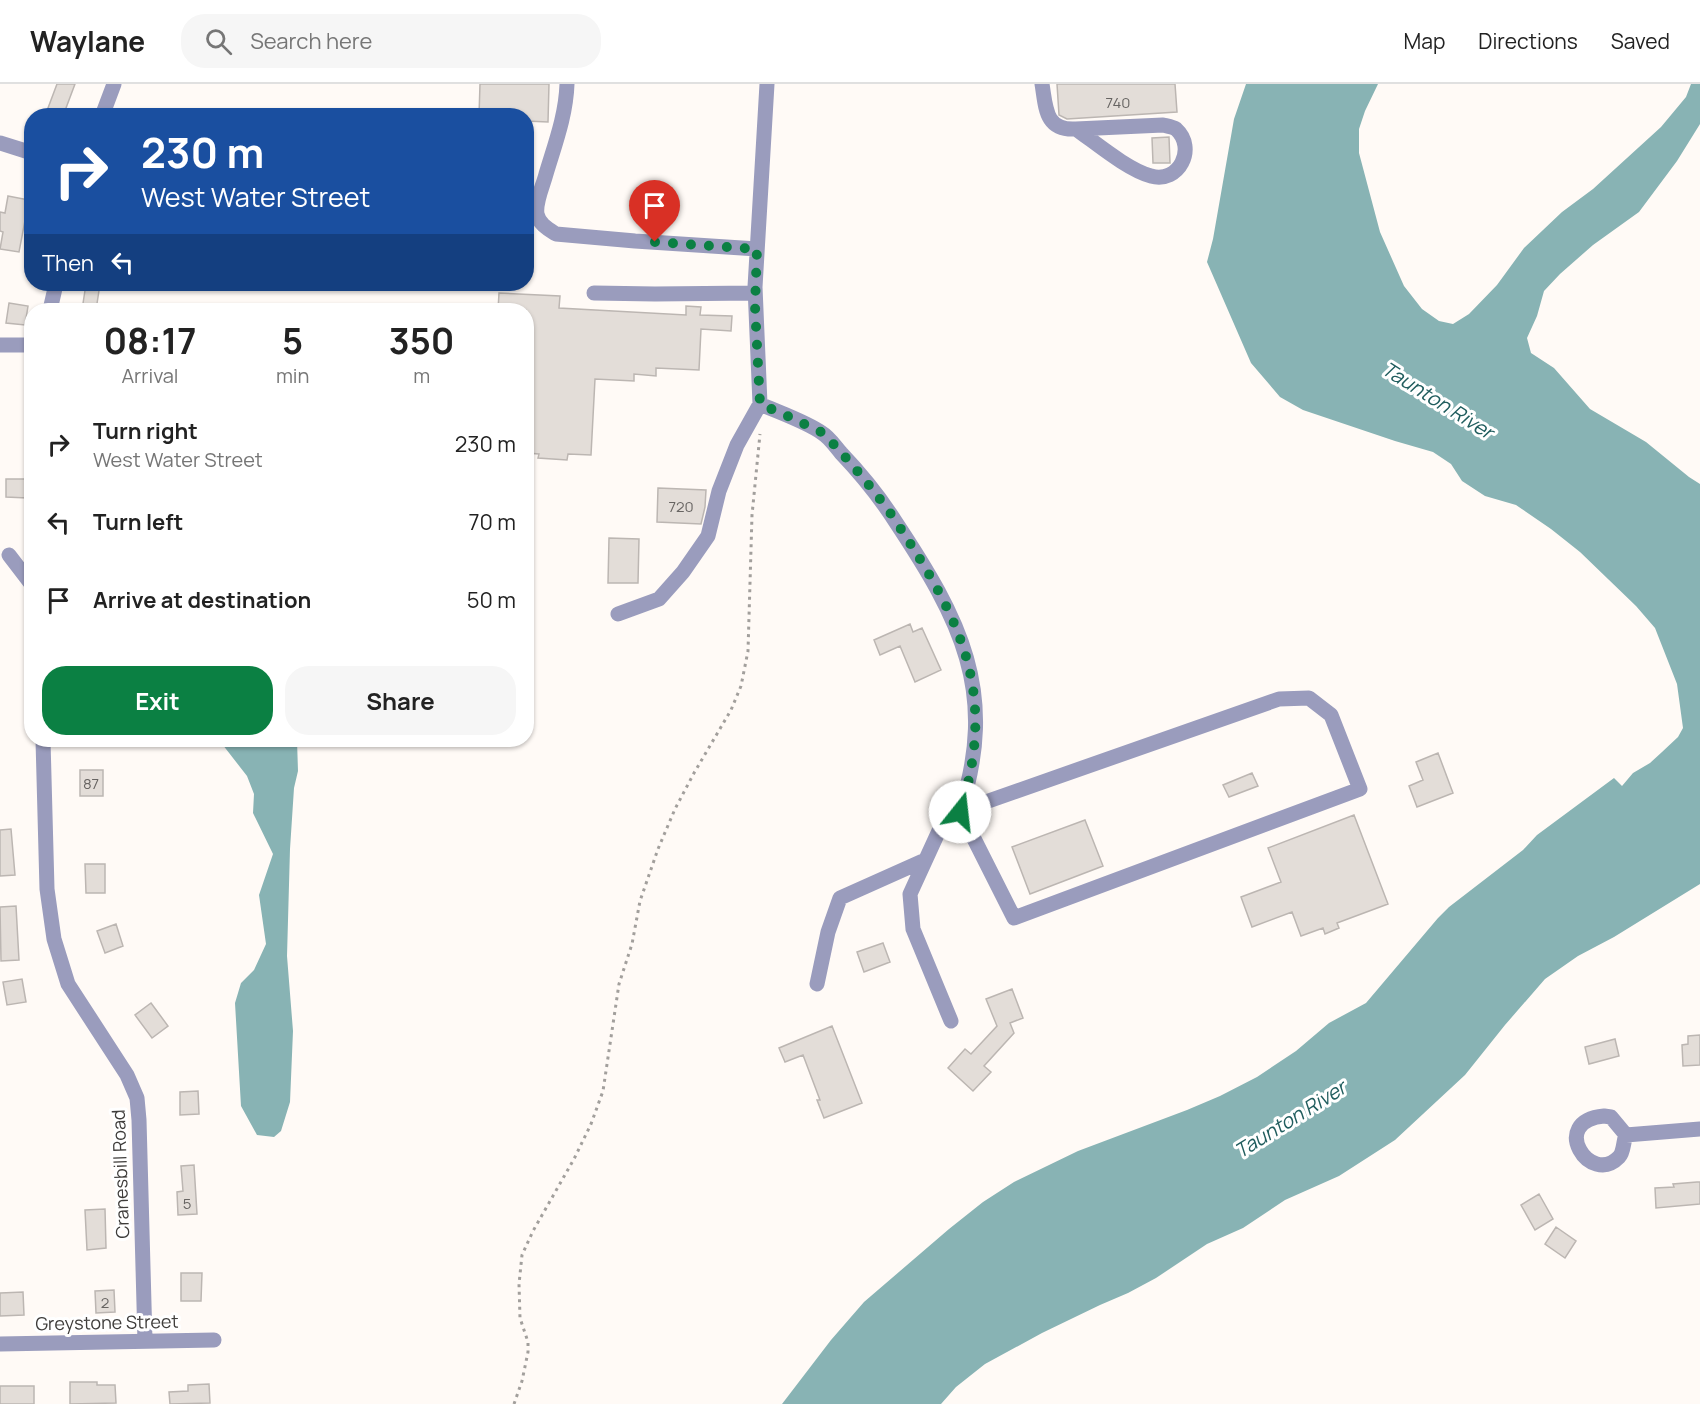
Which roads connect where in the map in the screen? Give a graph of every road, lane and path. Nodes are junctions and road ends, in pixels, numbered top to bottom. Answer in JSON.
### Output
{"nodes":[{"id":1,"x":114,"y":84,"type":"edge"},
{"id":2,"x":567,"y":84,"type":"edge"},
{"id":3,"x":767,"y":84,"type":"edge"},
{"id":4,"x":1042,"y":84,"type":"edge"},
{"id":5,"x":105,"y":108,"type":"edge"},
{"id":6,"x":1076,"y":129,"type":"junction"},
{"id":7,"x":0,"y":143,"type":"edge"},
{"id":8,"x":24,"y":150,"type":"edge"},
{"id":9,"x":757,"y":249,"type":"junction"},
{"id":10,"x":594,"y":293,"type":"dead end"},
{"id":11,"x":755,"y":293,"type":"junction"},
{"id":12,"x":0,"y":345,"type":"edge"},
{"id":13,"x":24,"y":345,"type":"edge"},
{"id":14,"x":760,"y":404,"type":"junction"},
{"id":15,"x":760,"y":432,"type":"dead end"},
{"id":16,"x":9,"y":555,"type":"dead end"},
{"id":17,"x":24,"y":575,"type":"edge"},
{"id":18,"x":618,"y":614,"type":"dead end"},
{"id":19,"x":43,"y":747,"type":"edge"},
{"id":20,"x":960,"y":812,"type":"junction"},
{"id":21,"x":925,"y":861,"type":"junction"},
{"id":22,"x":817,"y":984,"type":"dead end"},
{"id":23,"x":951,"y":1021,"type":"dead end"},
{"id":24,"x":1700,"y":1129,"type":"edge"},
{"id":25,"x":1626,"y":1136,"type":"dead end"},
{"id":26,"x":214,"y":1340,"type":"dead end"},
{"id":27,"x":144,"y":1341,"type":"junction"},
{"id":28,"x":0,"y":1344,"type":"edge"},
{"id":29,"x":514,"y":1404,"type":"edge"}],
"edges":[{"from":1,"to":5,"type":"street"},
{"from":2,"to":9,"type":"street"},
{"from":3,"to":9,"type":"street"},
{"from":4,"to":6,"type":"street"},
{"from":6,"to":6,"type":"street"},
{"from":7,"to":8,"type":"street"},
{"from":9,"to":11,"type":"street"},
{"from":10,"to":11,"type":"street"},
{"from":11,"to":14,"type":"street"},
{"from":12,"to":13,"type":"street"},
{"from":14,"to":18,"type":"street"},
{"from":14,"to":20,"type":"street"},
{"from":15,"to":29,"type":"path"},
{"from":16,"to":17,"type":"street"},
{"from":19,"to":27,"type":"street","name":"Cranesbill Road"},
{"from":20,"to":20,"type":"street"},
{"from":20,"to":21,"type":"street"},
{"from":21,"to":22,"type":"street"},
{"from":21,"to":23,"type":"street"},
{"from":24,"to":25,"type":"street"},
{"from":26,"to":27,"type":"street","name":"Greystone Street"},
{"from":27,"to":28,"type":"street","name":"Greystone Street"}]}
